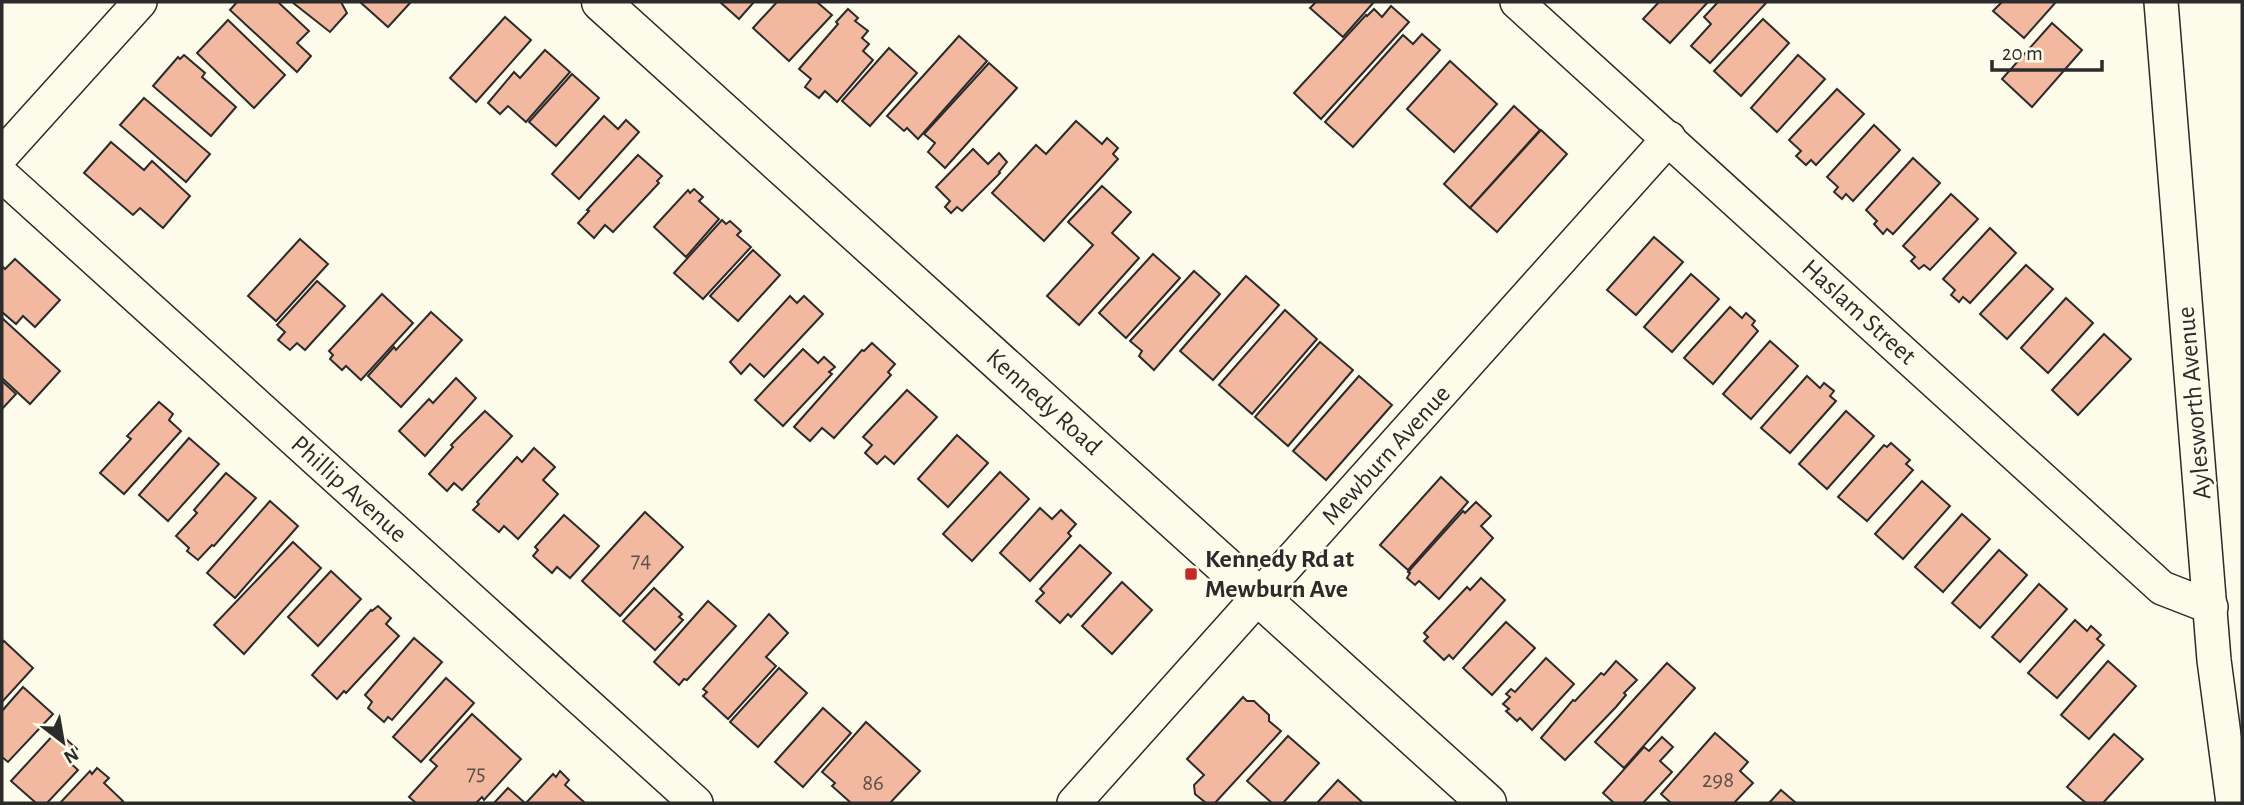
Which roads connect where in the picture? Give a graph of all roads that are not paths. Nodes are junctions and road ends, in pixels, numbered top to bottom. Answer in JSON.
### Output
{"nodes":[{"id":1,"x":140,"y":2,"type":"edge"},
{"id":2,"x":601,"y":2,"type":"edge"},
{"id":3,"x":1517,"y":2,"type":"edge"},
{"id":4,"x":2161,"y":2,"type":"edge"},
{"id":5,"x":1669,"y":138,"type":"junction"},
{"id":6,"x":2,"y":155,"type":"edge"},
{"id":7,"x":2,"y":175,"type":"edge"},
{"id":8,"x":1260,"y":597,"type":"junction"},
{"id":9,"x":2211,"y":607,"type":"junction"},
{"id":10,"x":696,"y":803,"type":"edge"},
{"id":11,"x":1074,"y":803,"type":"edge"},
{"id":12,"x":1487,"y":803,"type":"edge"},
{"id":13,"x":2233,"y":803,"type":"edge"}],
"edges":[{"from":1,"to":6,"type":"street"},
{"from":2,"to":8,"type":"street","name":"Kennedy Road"},
{"from":3,"to":5,"type":"street","name":"Haslam Street"},
{"from":4,"to":9,"type":"street","name":"Aylesworth Avenue"},
{"from":5,"to":8,"type":"street","name":"Mewburn Avenue"},
{"from":5,"to":9,"type":"street","name":"Haslam Street"},
{"from":7,"to":10,"type":"street","name":"Phillip Avenue"},
{"from":8,"to":11,"type":"street","name":"Mewburn Avenue"},
{"from":8,"to":12,"type":"street","name":"Kennedy Road"},
{"from":9,"to":13,"type":"street","name":"Aylesworth Avenue"}]}
